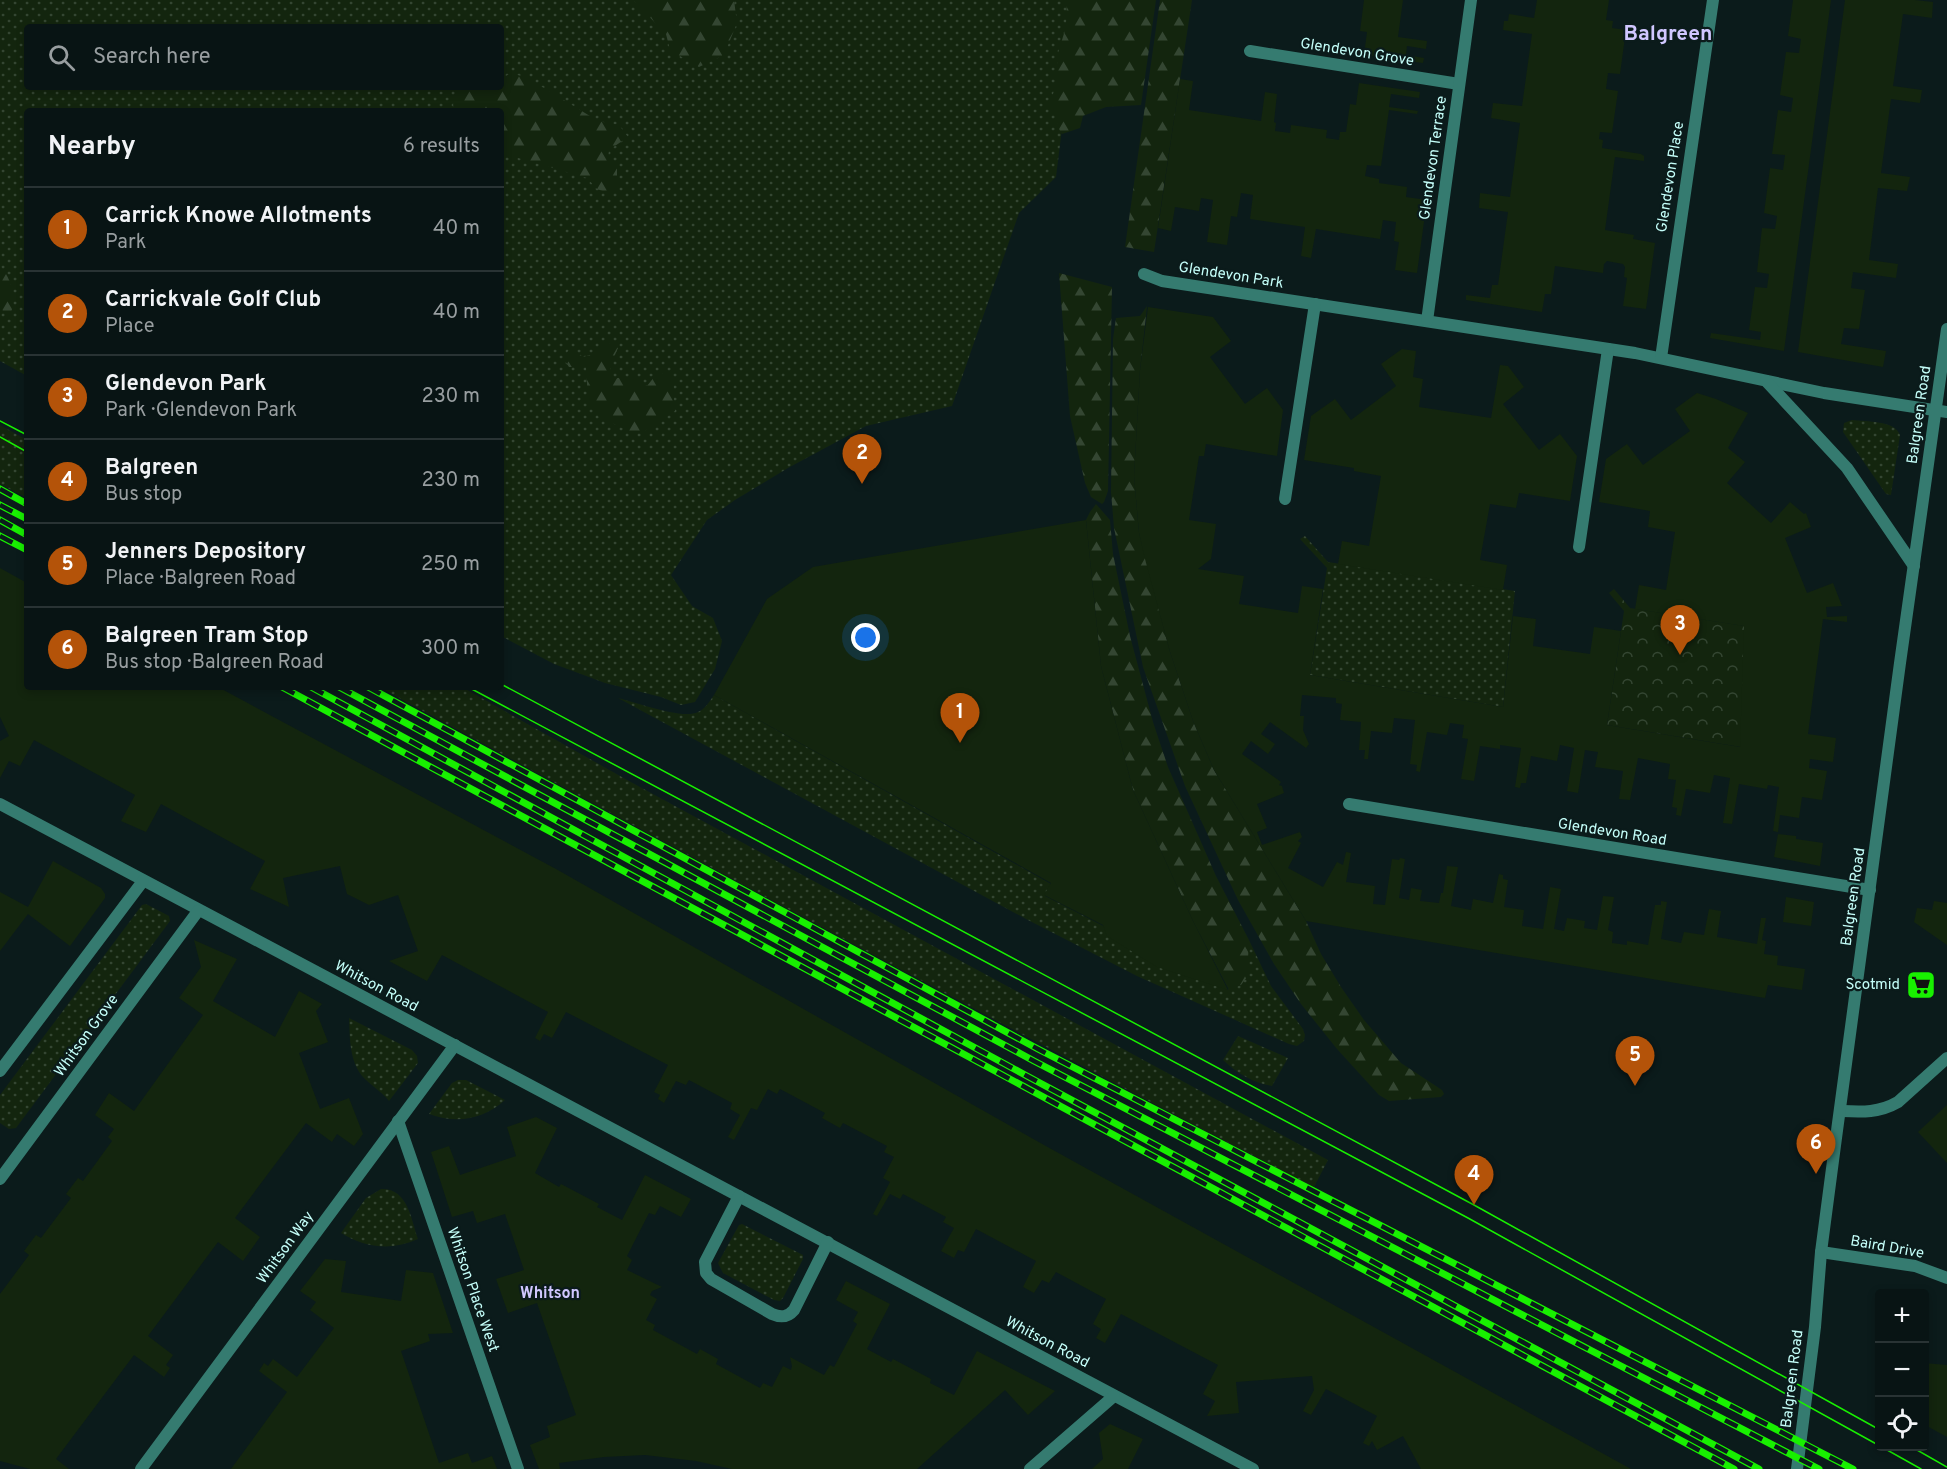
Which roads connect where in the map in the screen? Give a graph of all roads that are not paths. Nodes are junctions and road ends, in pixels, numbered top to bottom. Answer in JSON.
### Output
{"nodes":[{"id":1,"x":1471,"y":0,"type":"edge"},
{"id":2,"x":1713,"y":0,"type":"edge"},
{"id":3,"x":1250,"y":51,"type":"dead end"},
{"id":4,"x":1460,"y":84,"type":"junction"},
{"id":5,"x":1144,"y":274,"type":"dead end"},
{"id":6,"x":1315,"y":304,"type":"junction"},
{"id":7,"x":1427,"y":321,"type":"junction"},
{"id":8,"x":1947,"y":330,"type":"edge"},
{"id":9,"x":1608,"y":349,"type":"junction"},
{"id":10,"x":1661,"y":358,"type":"junction"},
{"id":11,"x":1765,"y":380,"type":"junction"},
{"id":12,"x":1941,"y":412,"type":"edge"},
{"id":13,"x":1285,"y":499,"type":"dead end"},
{"id":14,"x":1579,"y":547,"type":"dead end"},
{"id":15,"x":1914,"y":566,"type":"junction"},
{"id":16,"x":0,"y":804,"type":"edge"},
{"id":17,"x":1349,"y":804,"type":"dead end"},
{"id":18,"x":143,"y":881,"type":"junction"},
{"id":19,"x":1870,"y":890,"type":"junction"},
{"id":20,"x":198,"y":911,"type":"junction"},
{"id":21,"x":455,"y":1045,"type":"junction"},
{"id":22,"x":1947,"y":1058,"type":"edge"},
{"id":23,"x":0,"y":1071,"type":"edge"},
{"id":24,"x":1840,"y":1111,"type":"junction"},
{"id":25,"x":398,"y":1121,"type":"junction"},
{"id":26,"x":0,"y":1179,"type":"edge"},
{"id":27,"x":739,"y":1196,"type":"junction"},
{"id":28,"x":828,"y":1242,"type":"junction"},
{"id":29,"x":1821,"y":1252,"type":"junction"},
{"id":30,"x":1947,"y":1278,"type":"edge"},
{"id":31,"x":1114,"y":1396,"type":"junction"},
{"id":32,"x":141,"y":1469,"type":"edge"},
{"id":33,"x":518,"y":1469,"type":"edge"},
{"id":34,"x":1030,"y":1469,"type":"edge"},
{"id":35,"x":1253,"y":1469,"type":"edge"},
{"id":36,"x":1797,"y":1469,"type":"edge"}],
"edges":[{"from":1,"to":4,"type":"street","name":"Glendevon Terrace"},
{"from":2,"to":10,"type":"street","name":"Glendevon Place"},
{"from":3,"to":4,"type":"street","name":"Glendevon Grove"},
{"from":4,"to":7,"type":"street","name":"Glendevon Terrace"},
{"from":5,"to":6,"type":"street","name":"Glendevon Park"},
{"from":6,"to":7,"type":"street","name":"Glendevon Park"},
{"from":6,"to":13,"type":"street"},
{"from":7,"to":9,"type":"street","name":"Glendevon Park"},
{"from":8,"to":12,"type":"street","name":"Balgreen Road"},
{"from":9,"to":10,"type":"street","name":"Glendevon Park"},
{"from":9,"to":14,"type":"street"},
{"from":10,"to":11,"type":"street","name":"Glendevon Park"},
{"from":11,"to":12,"type":"street","name":"Glendevon Park"},
{"from":11,"to":15,"type":"street"},
{"from":12,"to":15,"type":"street","name":"Balgreen Road"},
{"from":15,"to":19,"type":"street","name":"Balgreen Road"},
{"from":16,"to":18,"type":"street","name":"Whitson Road"},
{"from":17,"to":19,"type":"street","name":"Glendevon Road"},
{"from":18,"to":20,"type":"street","name":"Whitson Road"},
{"from":18,"to":23,"type":"street"},
{"from":19,"to":24,"type":"street","name":"Balgreen Road"},
{"from":20,"to":21,"type":"street","name":"Whitson Road"},
{"from":20,"to":26,"type":"street","name":"Whitson Grove"},
{"from":21,"to":25,"type":"street","name":"Whitson Way"},
{"from":21,"to":27,"type":"street","name":"Whitson Road"},
{"from":22,"to":24,"type":"street"},
{"from":24,"to":29,"type":"street","name":"Balgreen Road"},
{"from":25,"to":32,"type":"street","name":"Whitson Way"},
{"from":25,"to":33,"type":"street","name":"Whitson Place West"},
{"from":27,"to":28,"type":"street","name":"Whitson Road"},
{"from":27,"to":28,"type":"street"},
{"from":28,"to":31,"type":"street","name":"Whitson Road"},
{"from":29,"to":30,"type":"street","name":"Baird Drive"},
{"from":29,"to":36,"type":"street","name":"Balgreen Road"},
{"from":31,"to":34,"type":"street"},
{"from":31,"to":35,"type":"street","name":"Whitson Road"}]}
